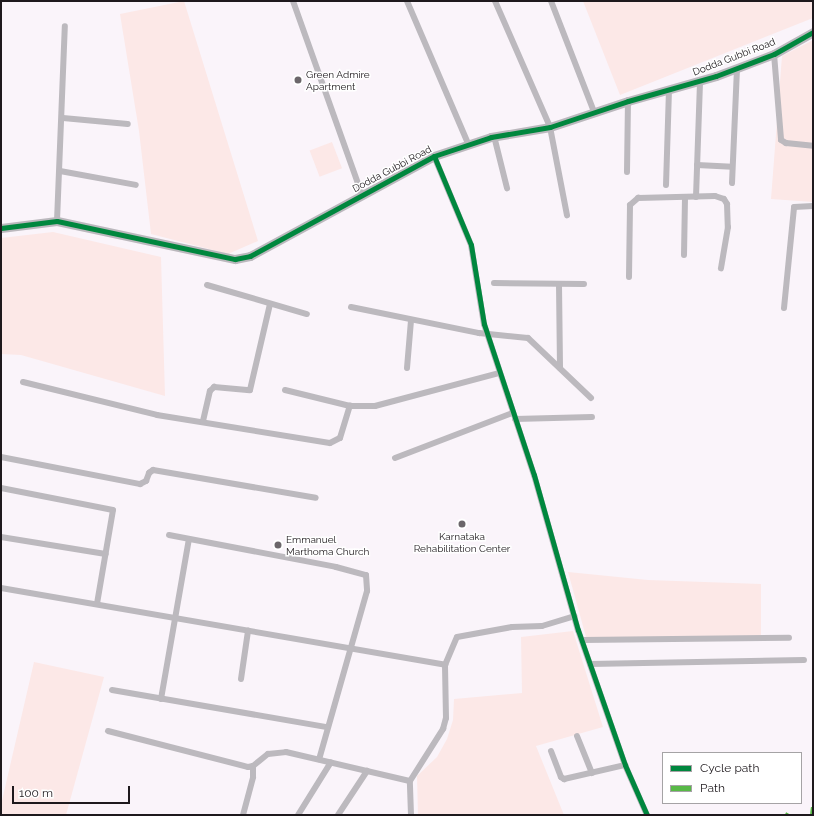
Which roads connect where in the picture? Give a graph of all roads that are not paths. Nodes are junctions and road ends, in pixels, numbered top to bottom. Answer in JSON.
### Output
{"nodes":[{"id":1,"x":293,"y":1,"type":"edge"},
{"id":2,"x":407,"y":1,"type":"edge"},
{"id":3,"x":496,"y":1,"type":"edge"},
{"id":4,"x":551,"y":1,"type":"edge"},
{"id":5,"x":65,"y":26,"type":"dead end"},
{"id":6,"x":813,"y":32,"type":"edge"},
{"id":7,"x":774,"y":54,"type":"junction"},
{"id":8,"x":737,"y":68,"type":"junction"},
{"id":9,"x":700,"y":80,"type":"junction"},
{"id":10,"x":669,"y":89,"type":"junction"},
{"id":11,"x":628,"y":101,"type":"junction"},
{"id":12,"x":594,"y":112,"type":"junction"},
{"id":13,"x":63,"y":118,"type":"junction"},
{"id":14,"x":128,"y":124,"type":"dead end"},
{"id":15,"x":550,"y":127,"type":"junction"},
{"id":16,"x":494,"y":136,"type":"junction"},
{"id":17,"x":468,"y":143,"type":"junction"},
{"id":18,"x":813,"y":146,"type":"edge"},
{"id":19,"x":434,"y":156,"type":"junction"},
{"id":20,"x":697,"y":165,"type":"junction"},
{"id":21,"x":732,"y":167,"type":"junction"},
{"id":22,"x":60,"y":171,"type":"junction"},
{"id":23,"x":627,"y":172,"type":"dead end"},
{"id":24,"x":732,"y":183,"type":"dead end"},
{"id":25,"x":136,"y":185,"type":"dead end"},
{"id":26,"x":666,"y":185,"type":"dead end"},
{"id":27,"x":507,"y":188,"type":"dead end"},
{"id":28,"x":362,"y":195,"type":"junction"},
{"id":29,"x":685,"y":196,"type":"junction"},
{"id":30,"x":696,"y":197,"type":"junction"},
{"id":31,"x":813,"y":206,"type":"edge"},
{"id":32,"x":567,"y":215,"type":"dead end"},
{"id":33,"x":57,"y":221,"type":"junction"},
{"id":34,"x":1,"y":228,"type":"edge"},
{"id":35,"x":684,"y":255,"type":"dead end"},
{"id":36,"x":721,"y":268,"type":"dead end"},
{"id":37,"x":629,"y":277,"type":"dead end"},
{"id":38,"x":494,"y":282,"type":"dead end"},
{"id":39,"x":584,"y":284,"type":"dead end"},
{"id":40,"x":207,"y":285,"type":"dead end"},
{"id":41,"x":559,"y":285,"type":"junction"},
{"id":42,"x":270,"y":304,"type":"junction"},
{"id":43,"x":351,"y":307,"type":"dead end"},
{"id":44,"x":784,"y":308,"type":"dead end"},
{"id":45,"x":307,"y":314,"type":"dead end"},
{"id":46,"x":411,"y":320,"type":"junction"},
{"id":47,"x":486,"y":333,"type":"junction"},
{"id":48,"x":407,"y":368,"type":"dead end"},
{"id":49,"x":560,"y":368,"type":"junction"},
{"id":50,"x":499,"y":373,"type":"junction"},
{"id":51,"x":23,"y":382,"type":"dead end"},
{"id":52,"x":285,"y":390,"type":"dead end"},
{"id":53,"x":591,"y":398,"type":"dead end"},
{"id":54,"x":350,"y":406,"type":"junction"},
{"id":55,"x":514,"y":416,"type":"junction"},
{"id":56,"x":592,"y":417,"type":"dead end"},
{"id":57,"x":203,"y":421,"type":"junction"},
{"id":58,"x":1,"y":457,"type":"edge"},
{"id":59,"x":395,"y":458,"type":"dead end"},
{"id":60,"x":1,"y":488,"type":"edge"},
{"id":61,"x":316,"y":498,"type":"dead end"},
{"id":62,"x":169,"y":535,"type":"dead end"},
{"id":63,"x":1,"y":537,"type":"edge"},
{"id":64,"x":189,"y":539,"type":"junction"},
{"id":65,"x":106,"y":554,"type":"junction"},
{"id":66,"x":1,"y":588,"type":"edge"},
{"id":67,"x":97,"y":604,"type":"junction"},
{"id":68,"x":574,"y":616,"type":"junction"},
{"id":69,"x":175,"y":618,"type":"junction"},
{"id":70,"x":248,"y":631,"type":"junction"},
{"id":71,"x":789,"y":638,"type":"dead end"},
{"id":72,"x":582,"y":640,"type":"junction"},
{"id":73,"x":349,"y":649,"type":"junction"},
{"id":74,"x":804,"y":660,"type":"dead end"},
{"id":75,"x":590,"y":664,"type":"junction"},
{"id":76,"x":445,"y":665,"type":"junction"},
{"id":77,"x":241,"y":679,"type":"dead end"},
{"id":78,"x":112,"y":690,"type":"dead end"},
{"id":79,"x":161,"y":699,"type":"junction"},
{"id":80,"x":327,"y":727,"type":"junction"},
{"id":81,"x":108,"y":731,"type":"dead end"},
{"id":82,"x":577,"y":736,"type":"dead end"},
{"id":83,"x":551,"y":751,"type":"dead end"},
{"id":84,"x":319,"y":759,"type":"junction"},
{"id":85,"x":331,"y":762,"type":"junction"},
{"id":86,"x":625,"y":765,"type":"junction"},
{"id":87,"x":253,"y":766,"type":"junction"},
{"id":88,"x":367,"y":771,"type":"junction"},
{"id":89,"x":592,"y":773,"type":"junction"},
{"id":90,"x":410,"y":781,"type":"junction"},
{"id":91,"x":243,"y":815,"type":"edge"},
{"id":92,"x":298,"y":815,"type":"edge"},
{"id":93,"x":338,"y":815,"type":"edge"},
{"id":94,"x":411,"y":815,"type":"edge"},
{"id":95,"x":647,"y":815,"type":"edge"}],
"edges":[{"from":1,"to":28,"type":"street"},
{"from":2,"to":17,"type":"street"},
{"from":3,"to":15,"type":"street"},
{"from":4,"to":12,"type":"street"},
{"from":5,"to":13,"type":"street"},
{"from":6,"to":7,"type":"street","name":"Dodda Gubbi Road"},
{"from":7,"to":8,"type":"street","name":"Dodda Gubbi Road"},
{"from":7,"to":18,"type":"street"},
{"from":8,"to":9,"type":"street","name":"Dodda Gubbi Road"},
{"from":8,"to":21,"type":"street"},
{"from":9,"to":10,"type":"street","name":"Dodda Gubbi Road"},
{"from":9,"to":20,"type":"street"},
{"from":10,"to":11,"type":"street","name":"Dodda Gubbi Road"},
{"from":10,"to":26,"type":"street"},
{"from":11,"to":12,"type":"street","name":"Dodda Gubbi Road"},
{"from":11,"to":23,"type":"street"},
{"from":12,"to":15,"type":"street","name":"Dodda Gubbi Road"},
{"from":13,"to":14,"type":"street"},
{"from":13,"to":22,"type":"street"},
{"from":15,"to":16,"type":"street","name":"Dodda Gubbi Road"},
{"from":15,"to":32,"type":"street"},
{"from":16,"to":17,"type":"street","name":"Dodda Gubbi Road"},
{"from":16,"to":27,"type":"street"},
{"from":17,"to":19,"type":"street","name":"Dodda Gubbi Road"},
{"from":19,"to":28,"type":"street","name":"Dodda Gubbi Road"},
{"from":19,"to":47,"type":"street"},
{"from":20,"to":21,"type":"street"},
{"from":20,"to":30,"type":"street"},
{"from":21,"to":24,"type":"street"},
{"from":22,"to":25,"type":"street"},
{"from":22,"to":33,"type":"street"},
{"from":28,"to":33,"type":"street","name":"Dodda Gubbi Road"},
{"from":29,"to":30,"type":"street"},
{"from":29,"to":35,"type":"street"},
{"from":29,"to":37,"type":"street"},
{"from":30,"to":36,"type":"street"},
{"from":31,"to":44,"type":"street"},
{"from":33,"to":34,"type":"street","name":"Dodda Gubbi Road"},
{"from":38,"to":41,"type":"street"},
{"from":39,"to":41,"type":"street"},
{"from":40,"to":42,"type":"street"},
{"from":41,"to":49,"type":"street"},
{"from":42,"to":45,"type":"street"},
{"from":42,"to":57,"type":"street"},
{"from":43,"to":46,"type":"street"},
{"from":46,"to":47,"type":"street"},
{"from":46,"to":48,"type":"street"},
{"from":47,"to":49,"type":"street"},
{"from":47,"to":50,"type":"street"},
{"from":49,"to":53,"type":"street"},
{"from":50,"to":54,"type":"street"},
{"from":50,"to":55,"type":"street"},
{"from":51,"to":57,"type":"street"},
{"from":52,"to":54,"type":"street"},
{"from":54,"to":57,"type":"street"},
{"from":55,"to":56,"type":"street"},
{"from":55,"to":59,"type":"street"},
{"from":55,"to":68,"type":"street"},
{"from":58,"to":61,"type":"street"},
{"from":60,"to":65,"type":"street"},
{"from":62,"to":64,"type":"street"},
{"from":63,"to":65,"type":"street"},
{"from":64,"to":69,"type":"street"},
{"from":64,"to":73,"type":"street"},
{"from":65,"to":67,"type":"street"},
{"from":66,"to":67,"type":"street"},
{"from":67,"to":69,"type":"street"},
{"from":68,"to":72,"type":"street"},
{"from":68,"to":76,"type":"street"},
{"from":69,"to":70,"type":"street"},
{"from":69,"to":79,"type":"street"},
{"from":70,"to":73,"type":"street"},
{"from":70,"to":77,"type":"street"},
{"from":71,"to":72,"type":"street"},
{"from":72,"to":75,"type":"street"},
{"from":73,"to":76,"type":"street"},
{"from":73,"to":80,"type":"street"},
{"from":74,"to":75,"type":"street"},
{"from":75,"to":86,"type":"street"},
{"from":76,"to":90,"type":"street"},
{"from":78,"to":79,"type":"street"},
{"from":79,"to":80,"type":"street"},
{"from":80,"to":84,"type":"street"},
{"from":81,"to":87,"type":"street"},
{"from":82,"to":89,"type":"street"},
{"from":83,"to":89,"type":"street"},
{"from":84,"to":85,"type":"street"},
{"from":84,"to":87,"type":"street"},
{"from":85,"to":88,"type":"street"},
{"from":85,"to":92,"type":"street"},
{"from":86,"to":89,"type":"street"},
{"from":86,"to":95,"type":"street"},
{"from":87,"to":91,"type":"street"},
{"from":88,"to":90,"type":"street"},
{"from":88,"to":93,"type":"street"},
{"from":90,"to":94,"type":"street"}]}
